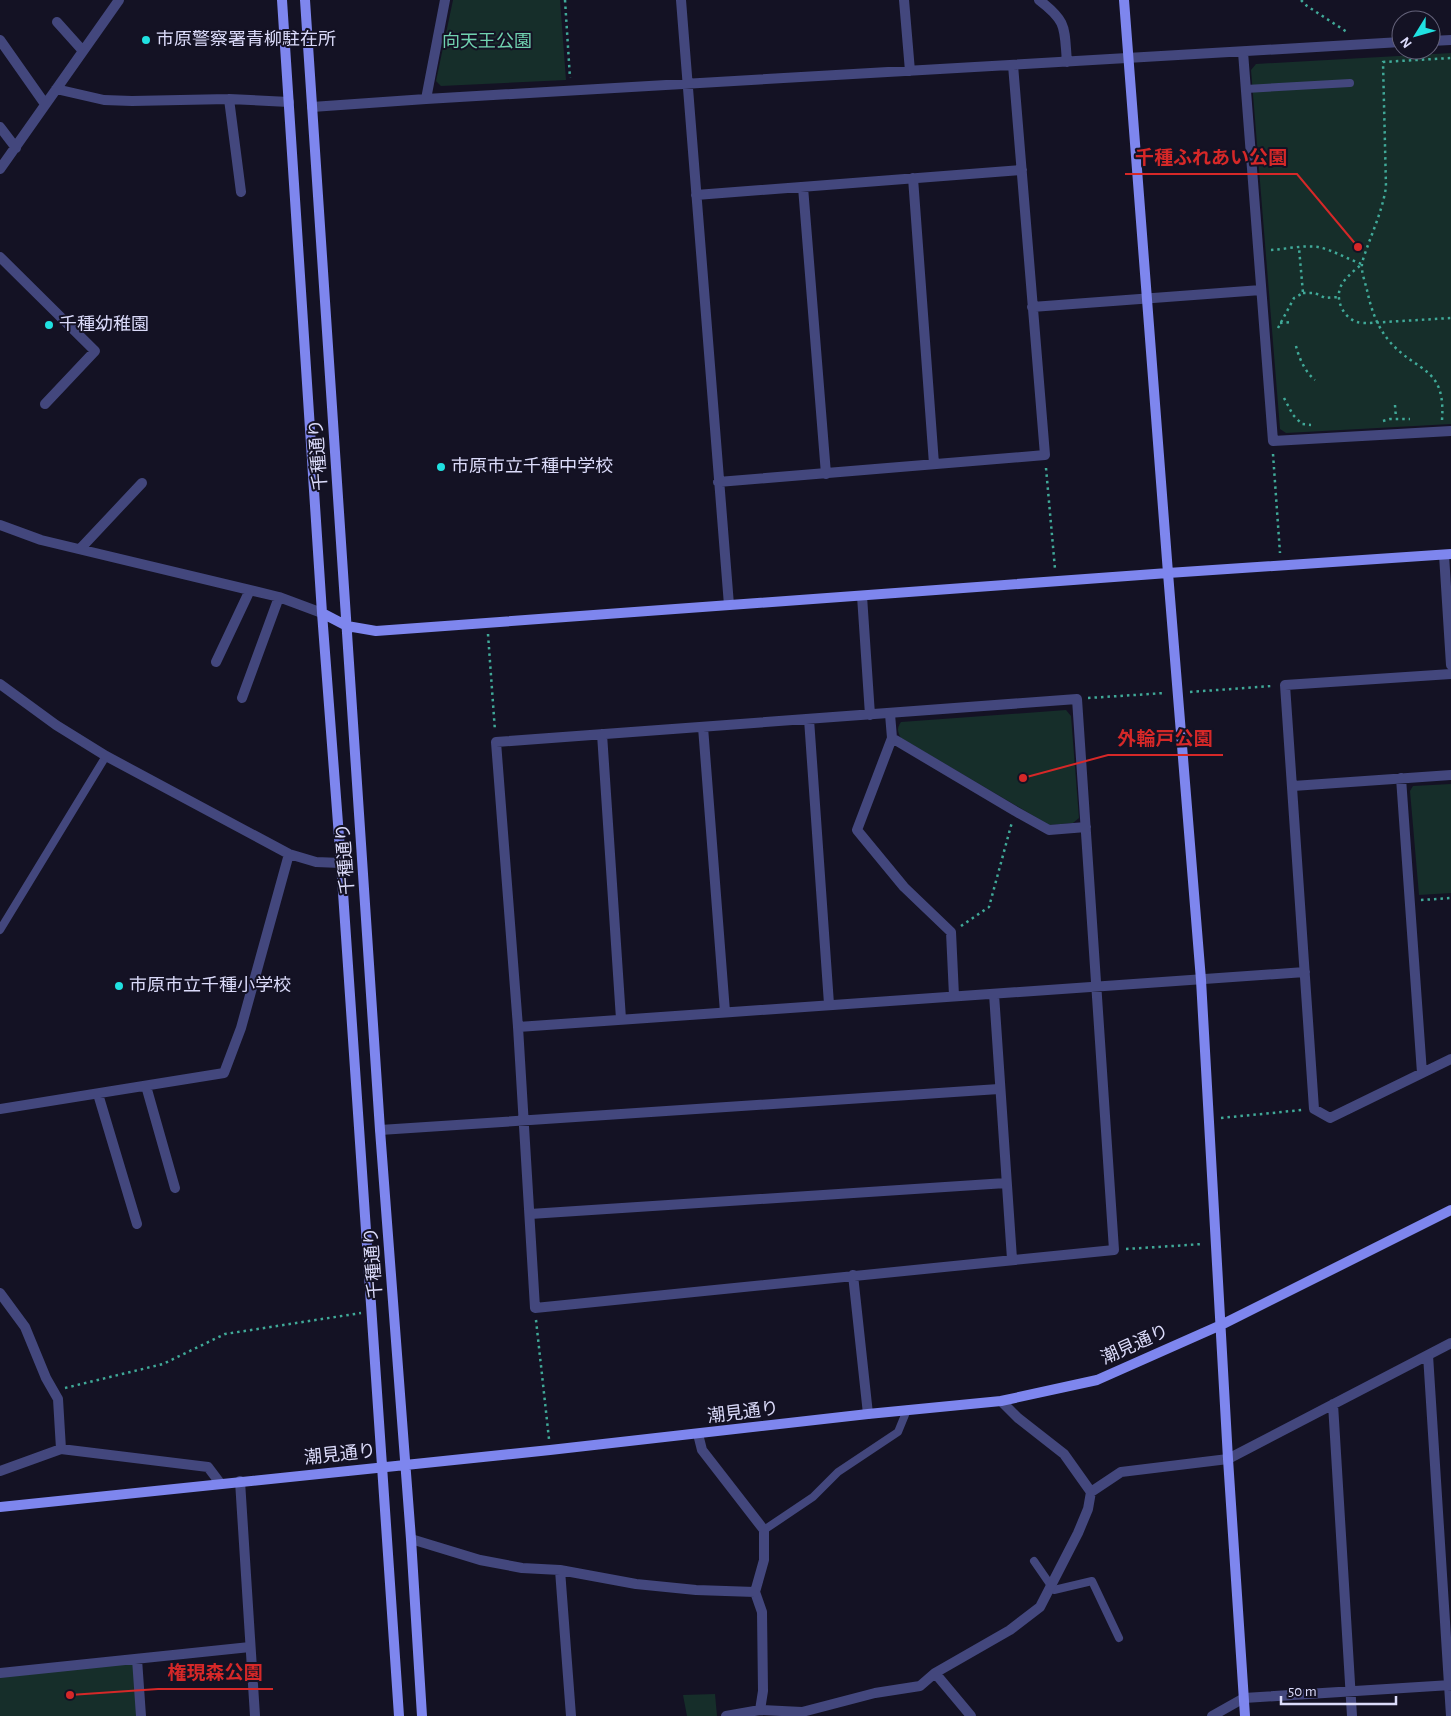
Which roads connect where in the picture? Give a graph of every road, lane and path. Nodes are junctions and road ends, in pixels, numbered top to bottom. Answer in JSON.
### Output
{"nodes":[{"id":1,"x":119,"y":0,"type":"edge"},
{"id":2,"x":282,"y":0,"type":"edge"},
{"id":3,"x":305,"y":0,"type":"edge"},
{"id":4,"x":445,"y":0,"type":"edge"},
{"id":5,"x":565,"y":0,"type":"edge"},
{"id":6,"x":681,"y":0,"type":"edge"},
{"id":7,"x":904,"y":0,"type":"edge"},
{"id":8,"x":1039,"y":0,"type":"edge"},
{"id":9,"x":1124,"y":0,"type":"edge"},
{"id":10,"x":1302,"y":0,"type":"edge"},
{"id":11,"x":57,"y":22,"type":"dead end"},
{"id":12,"x":0,"y":40,"type":"edge"},
{"id":13,"x":1391,"y":43,"type":"edge"},
{"id":14,"x":1366,"y":44,"type":"junction"},
{"id":15,"x":83,"y":51,"type":"junction"},
{"id":16,"x":1243,"y":52,"type":"junction"},
{"id":17,"x":4,"y":53,"type":"edge"},
{"id":18,"x":1128,"y":58,"type":"junction"},
{"id":19,"x":1451,"y":58,"type":"edge"},
{"id":20,"x":1067,"y":62,"type":"junction"},
{"id":21,"x":1013,"y":65,"type":"junction"},
{"id":22,"x":910,"y":71,"type":"junction"},
{"id":23,"x":1350,"y":82,"type":"dead end"},
{"id":24,"x":688,"y":84,"type":"junction"},
{"id":25,"x":56,"y":89,"type":"junction"},
{"id":26,"x":1246,"y":89,"type":"junction"},
{"id":27,"x":571,"y":91,"type":"junction"},
{"id":28,"x":229,"y":99,"type":"junction"},
{"id":29,"x":426,"y":99,"type":"junction"},
{"id":30,"x":289,"y":102,"type":"junction"},
{"id":31,"x":45,"y":104,"type":"junction"},
{"id":32,"x":312,"y":108,"type":"junction"},
{"id":33,"x":0,"y":126,"type":"edge"},
{"id":34,"x":16,"y":148,"type":"junction"},
{"id":35,"x":0,"y":169,"type":"edge"},
{"id":36,"x":1022,"y":170,"type":"junction"},
{"id":37,"x":913,"y":178,"type":"junction"},
{"id":38,"x":803,"y":187,"type":"junction"},
{"id":39,"x":241,"y":192,"type":"dead end"},
{"id":40,"x":696,"y":196,"type":"junction"},
{"id":41,"x":1299,"y":248,"type":"junction"},
{"id":42,"x":1271,"y":250,"type":"dead end"},
{"id":43,"x":0,"y":257,"type":"edge"},
{"id":44,"x":1362,"y":264,"type":"junction"},
{"id":45,"x":1261,"y":290,"type":"junction"},
{"id":46,"x":1303,"y":293,"type":"junction"},
{"id":47,"x":1338,"y":297,"type":"junction"},
{"id":48,"x":1146,"y":298,"type":"junction"},
{"id":49,"x":1032,"y":307,"type":"junction"},
{"id":50,"x":1277,"y":318,"type":"dead end"},
{"id":51,"x":1451,"y":318,"type":"edge"},
{"id":52,"x":1280,"y":322,"type":"junction"},
{"id":53,"x":1292,"y":322,"type":"dead end"},
{"id":54,"x":1377,"y":322,"type":"junction"},
{"id":55,"x":1278,"y":328,"type":"junction"},
{"id":56,"x":1279,"y":337,"type":"dead end"},
{"id":57,"x":1296,"y":346,"type":"dead end"},
{"id":58,"x":1315,"y":380,"type":"dead end"},
{"id":59,"x":1283,"y":392,"type":"dead end"},
{"id":60,"x":45,"y":404,"type":"dead end"},
{"id":61,"x":1395,"y":406,"type":"dead end"},
{"id":62,"x":1396,"y":418,"type":"junction"},
{"id":63,"x":1418,"y":421,"type":"dead end"},
{"id":64,"x":1438,"y":421,"type":"dead end"},
{"id":65,"x":1381,"y":422,"type":"dead end"},
{"id":66,"x":1315,"y":425,"type":"dead end"},
{"id":67,"x":1451,"y":431,"type":"edge"},
{"id":68,"x":1272,"y":441,"type":"junction"},
{"id":69,"x":1045,"y":455,"type":"junction"},
{"id":70,"x":934,"y":464,"type":"junction"},
{"id":71,"x":826,"y":474,"type":"junction"},
{"id":72,"x":718,"y":482,"type":"junction"},
{"id":73,"x":142,"y":483,"type":"dead end"},
{"id":74,"x":0,"y":525,"type":"edge"},
{"id":75,"x":80,"y":549,"type":"junction"},
{"id":76,"x":1447,"y":555,"type":"edge"},
{"id":77,"x":1281,"y":565,"type":"junction"},
{"id":78,"x":1168,"y":572,"type":"junction"},
{"id":79,"x":1056,"y":581,"type":"junction"},
{"id":80,"x":250,"y":590,"type":"junction"},
{"id":81,"x":862,"y":596,"type":"junction"},
{"id":82,"x":279,"y":597,"type":"junction"},
{"id":83,"x":729,"y":605,"type":"junction"},
{"id":84,"x":322,"y":613,"type":"junction"},
{"id":85,"x":487,"y":623,"type":"junction"},
{"id":86,"x":347,"y":626,"type":"junction"},
{"id":87,"x":216,"y":662,"type":"dead end"},
{"id":88,"x":1451,"y":665,"type":"edge"},
{"id":89,"x":1451,"y":674,"type":"edge"},
{"id":90,"x":0,"y":684,"type":"edge"},
{"id":91,"x":242,"y":698,"type":"dead end"},
{"id":92,"x":890,"y":714,"type":"junction"},
{"id":93,"x":870,"y":715,"type":"junction"},
{"id":94,"x":809,"y":719,"type":"junction"},
{"id":95,"x":703,"y":727,"type":"junction"},
{"id":96,"x":602,"y":734,"type":"junction"},
{"id":97,"x":892,"y":738,"type":"junction"},
{"id":98,"x":496,"y":742,"type":"junction"},
{"id":99,"x":106,"y":756,"type":"junction"},
{"id":100,"x":1451,"y":774,"type":"edge"},
{"id":101,"x":1401,"y":778,"type":"junction"},
{"id":102,"x":1293,"y":786,"type":"junction"},
{"id":103,"x":1015,"y":811,"type":"junction"},
{"id":104,"x":1086,"y":827,"type":"junction"},
{"id":105,"x":289,"y":854,"type":"junction"},
{"id":106,"x":341,"y":863,"type":"junction"},
{"id":107,"x":1451,"y":898,"type":"edge"},
{"id":108,"x":1410,"y":901,"type":"junction"},
{"id":109,"x":0,"y":930,"type":"edge"},
{"id":110,"x":951,"y":932,"type":"junction"},
{"id":111,"x":1305,"y":972,"type":"junction"},
{"id":112,"x":1201,"y":980,"type":"junction"},
{"id":113,"x":1097,"y":988,"type":"junction"},
{"id":114,"x":994,"y":994,"type":"junction"},
{"id":115,"x":954,"y":996,"type":"junction"},
{"id":116,"x":829,"y":1004,"type":"junction"},
{"id":117,"x":725,"y":1012,"type":"junction"},
{"id":118,"x":621,"y":1019,"type":"junction"},
{"id":119,"x":518,"y":1027,"type":"junction"},
{"id":120,"x":1451,"y":1059,"type":"edge"},
{"id":121,"x":1422,"y":1073,"type":"junction"},
{"id":122,"x":146,"y":1086,"type":"junction"},
{"id":123,"x":999,"y":1089,"type":"junction"},
{"id":124,"x":98,"y":1094,"type":"junction"},
{"id":125,"x":0,"y":1109,"type":"edge"},
{"id":126,"x":1314,"y":1109,"type":"junction"},
{"id":127,"x":1210,"y":1118,"type":"junction"},
{"id":128,"x":524,"y":1120,"type":"junction"},
{"id":129,"x":380,"y":1130,"type":"junction"},
{"id":130,"x":1006,"y":1183,"type":"junction"},
{"id":131,"x":175,"y":1188,"type":"dead end"},
{"id":132,"x":1451,"y":1210,"type":"edge"},
{"id":133,"x":530,"y":1214,"type":"junction"},
{"id":134,"x":138,"y":1224,"type":"dead end"},
{"id":135,"x":1216,"y":1243,"type":"junction"},
{"id":136,"x":1114,"y":1250,"type":"junction"},
{"id":137,"x":1012,"y":1259,"type":"junction"},
{"id":138,"x":853,"y":1275,"type":"junction"},
{"id":139,"x":0,"y":1293,"type":"edge"},
{"id":140,"x":535,"y":1308,"type":"junction"},
{"id":141,"x":372,"y":1311,"type":"junction"},
{"id":142,"x":1221,"y":1325,"type":"junction"},
{"id":143,"x":1451,"y":1343,"type":"edge"},
{"id":144,"x":1428,"y":1355,"type":"junction"},
{"id":145,"x":53,"y":1391,"type":"junction"},
{"id":146,"x":1001,"y":1401,"type":"junction"},
{"id":147,"x":1333,"y":1404,"type":"junction"},
{"id":148,"x":907,"y":1410,"type":"junction"},
{"id":149,"x":868,"y":1414,"type":"junction"},
{"id":150,"x":698,"y":1434,"type":"junction"},
{"id":151,"x":61,"y":1449,"type":"junction"},
{"id":152,"x":550,"y":1450,"type":"junction"},
{"id":153,"x":1228,"y":1459,"type":"junction"},
{"id":154,"x":404,"y":1465,"type":"junction"},
{"id":155,"x":383,"y":1466,"type":"junction"},
{"id":156,"x":0,"y":1471,"type":"edge"},
{"id":157,"x":240,"y":1481,"type":"junction"},
{"id":158,"x":220,"y":1484,"type":"junction"},
{"id":159,"x":1091,"y":1492,"type":"junction"},
{"id":160,"x":0,"y":1507,"type":"edge"},
{"id":161,"x":764,"y":1530,"type":"junction"},
{"id":162,"x":411,"y":1539,"type":"junction"},
{"id":163,"x":1034,"y":1561,"type":"dead end"},
{"id":164,"x":560,"y":1570,"type":"junction"},
{"id":165,"x":1050,"y":1586,"type":"junction"},
{"id":166,"x":754,"y":1592,"type":"junction"},
{"id":167,"x":1119,"y":1638,"type":"dead end"},
{"id":168,"x":250,"y":1647,"type":"junction"},
{"id":169,"x":137,"y":1659,"type":"junction"},
{"id":170,"x":0,"y":1673,"type":"edge"},
{"id":171,"x":935,"y":1673,"type":"junction"},
{"id":172,"x":1450,"y":1686,"type":"edge"},
{"id":173,"x":1351,"y":1692,"type":"junction"},
{"id":174,"x":1244,"y":1698,"type":"junction"},
{"id":175,"x":760,"y":1710,"type":"junction"},
{"id":176,"x":141,"y":1716,"type":"edge"},
{"id":177,"x":255,"y":1716,"type":"edge"},
{"id":178,"x":399,"y":1716,"type":"edge"},
{"id":179,"x":422,"y":1716,"type":"edge"},
{"id":180,"x":571,"y":1716,"type":"edge"},
{"id":181,"x":726,"y":1716,"type":"edge"},
{"id":182,"x":972,"y":1716,"type":"edge"},
{"id":183,"x":1212,"y":1716,"type":"edge"},
{"id":184,"x":1245,"y":1716,"type":"edge"},
{"id":185,"x":1352,"y":1716,"type":"edge"},
{"id":186,"x":1451,"y":1716,"type":"edge"}],
"edges":[{"from":1,"to":15,"type":"street"},
{"from":2,"to":30,"type":"street","name":"千種通り"},
{"from":3,"to":32,"type":"street","name":"千種通り"},
{"from":4,"to":29,"type":"street"},
{"from":5,"to":27,"type":"path"},
{"from":6,"to":24,"type":"street"},
{"from":7,"to":22,"type":"street"},
{"from":8,"to":20,"type":"street"},
{"from":9,"to":18,"type":"street"},
{"from":10,"to":14,"type":"path"},
{"from":11,"to":15,"type":"street"},
{"from":12,"to":17,"type":"street"},
{"from":13,"to":14,"type":"street"},
{"from":14,"to":16,"type":"street"},
{"from":15,"to":25,"type":"street"},
{"from":16,"to":18,"type":"street"},
{"from":16,"to":26,"type":"street"},
{"from":17,"to":31,"type":"street"},
{"from":18,"to":20,"type":"street"},
{"from":18,"to":48,"type":"street"},
{"from":19,"to":44,"type":"path"},
{"from":20,"to":21,"type":"street"},
{"from":21,"to":22,"type":"street"},
{"from":21,"to":36,"type":"street"},
{"from":22,"to":24,"type":"street"},
{"from":23,"to":26,"type":"lane"},
{"from":24,"to":27,"type":"street"},
{"from":24,"to":40,"type":"street"},
{"from":25,"to":28,"type":"street"},
{"from":25,"to":31,"type":"street"},
{"from":26,"to":45,"type":"street"},
{"from":27,"to":29,"type":"street"},
{"from":28,"to":30,"type":"street"},
{"from":28,"to":39,"type":"street"},
{"from":29,"to":32,"type":"street"},
{"from":30,"to":84,"type":"street","name":"千種通り"},
{"from":31,"to":34,"type":"street"},
{"from":32,"to":86,"type":"street","name":"千種通り"},
{"from":33,"to":34,"type":"street"},
{"from":34,"to":35,"type":"street"},
{"from":36,"to":37,"type":"street"},
{"from":36,"to":49,"type":"street"},
{"from":37,"to":38,"type":"street"},
{"from":37,"to":70,"type":"street"},
{"from":38,"to":40,"type":"street"},
{"from":38,"to":71,"type":"street"},
{"from":40,"to":72,"type":"street"},
{"from":41,"to":42,"type":"path"},
{"from":41,"to":44,"type":"path"},
{"from":41,"to":46,"type":"path"},
{"from":43,"to":60,"type":"street"},
{"from":44,"to":47,"type":"path"},
{"from":44,"to":54,"type":"path"},
{"from":45,"to":48,"type":"street"},
{"from":45,"to":68,"type":"street"},
{"from":46,"to":47,"type":"path"},
{"from":46,"to":52,"type":"path"},
{"from":47,"to":54,"type":"path"},
{"from":48,"to":49,"type":"street"},
{"from":48,"to":78,"type":"street"},
{"from":49,"to":69,"type":"street"},
{"from":50,"to":55,"type":"path"},
{"from":51,"to":54,"type":"path"},
{"from":52,"to":53,"type":"path"},
{"from":52,"to":55,"type":"path"},
{"from":54,"to":64,"type":"path"},
{"from":55,"to":56,"type":"path"},
{"from":57,"to":58,"type":"path"},
{"from":59,"to":66,"type":"path"},
{"from":61,"to":62,"type":"path"},
{"from":62,"to":63,"type":"path"},
{"from":62,"to":65,"type":"path"},
{"from":67,"to":68,"type":"street"},
{"from":68,"to":77,"type":"path"},
{"from":69,"to":70,"type":"street"},
{"from":69,"to":79,"type":"path"},
{"from":70,"to":71,"type":"street"},
{"from":71,"to":72,"type":"street"},
{"from":72,"to":83,"type":"street"},
{"from":73,"to":75,"type":"street"},
{"from":74,"to":75,"type":"street"},
{"from":75,"to":80,"type":"street"},
{"from":76,"to":77,"type":"street"},
{"from":76,"to":88,"type":"street"},
{"from":77,"to":78,"type":"street"},
{"from":78,"to":79,"type":"street"},
{"from":78,"to":112,"type":"street"},
{"from":79,"to":81,"type":"street"},
{"from":80,"to":82,"type":"street"},
{"from":80,"to":87,"type":"street"},
{"from":81,"to":83,"type":"street"},
{"from":81,"to":93,"type":"street"},
{"from":82,"to":84,"type":"street"},
{"from":82,"to":91,"type":"street"},
{"from":83,"to":85,"type":"street"},
{"from":84,"to":86,"type":"street"},
{"from":84,"to":106,"type":"street","name":"千種通り"},
{"from":85,"to":86,"type":"street"},
{"from":85,"to":98,"type":"path"},
{"from":86,"to":129,"type":"street","name":"千種通り"},
{"from":89,"to":102,"type":"street"},
{"from":90,"to":99,"type":"street"},
{"from":92,"to":93,"type":"street"},
{"from":92,"to":97,"type":"street"},
{"from":92,"to":104,"type":"street"},
{"from":93,"to":94,"type":"street"},
{"from":94,"to":95,"type":"street"},
{"from":94,"to":116,"type":"street"},
{"from":95,"to":96,"type":"street"},
{"from":95,"to":117,"type":"street"},
{"from":96,"to":98,"type":"street"},
{"from":96,"to":118,"type":"street"},
{"from":97,"to":103,"type":"street"},
{"from":97,"to":110,"type":"street"},
{"from":98,"to":119,"type":"street"},
{"from":99,"to":105,"type":"street"},
{"from":99,"to":109,"type":"lane"},
{"from":100,"to":101,"type":"street"},
{"from":101,"to":102,"type":"street"},
{"from":101,"to":108,"type":"street"},
{"from":102,"to":111,"type":"street"},
{"from":103,"to":104,"type":"street"},
{"from":103,"to":110,"type":"path"},
{"from":104,"to":113,"type":"street"},
{"from":105,"to":106,"type":"street"},
{"from":105,"to":122,"type":"street"},
{"from":106,"to":141,"type":"street","name":"千種通り"},
{"from":107,"to":108,"type":"path"},
{"from":108,"to":121,"type":"street"},
{"from":110,"to":115,"type":"street"},
{"from":111,"to":112,"type":"street"},
{"from":111,"to":126,"type":"street"},
{"from":112,"to":113,"type":"street"},
{"from":112,"to":127,"type":"street"},
{"from":113,"to":114,"type":"street"},
{"from":113,"to":136,"type":"street"},
{"from":114,"to":115,"type":"street"},
{"from":114,"to":123,"type":"street"},
{"from":115,"to":116,"type":"street"},
{"from":116,"to":117,"type":"street"},
{"from":117,"to":118,"type":"street"},
{"from":118,"to":119,"type":"street"},
{"from":119,"to":128,"type":"street"},
{"from":120,"to":121,"type":"street"},
{"from":121,"to":126,"type":"street"},
{"from":122,"to":124,"type":"street"},
{"from":122,"to":131,"type":"street"},
{"from":123,"to":128,"type":"street"},
{"from":123,"to":130,"type":"street"},
{"from":124,"to":125,"type":"street"},
{"from":124,"to":134,"type":"street"},
{"from":126,"to":127,"type":"path"},
{"from":127,"to":135,"type":"street"},
{"from":128,"to":129,"type":"street"},
{"from":128,"to":133,"type":"street"},
{"from":129,"to":154,"type":"street","name":"千種通り"},
{"from":130,"to":133,"type":"street"},
{"from":130,"to":137,"type":"street"},
{"from":132,"to":142,"type":"street","name":"潮見通り"},
{"from":133,"to":140,"type":"street"},
{"from":135,"to":136,"type":"path"},
{"from":135,"to":142,"type":"street"},
{"from":136,"to":137,"type":"street"},
{"from":137,"to":138,"type":"street"},
{"from":138,"to":140,"type":"street"},
{"from":138,"to":149,"type":"street"},
{"from":139,"to":145,"type":"street"},
{"from":140,"to":152,"type":"path"},
{"from":141,"to":145,"type":"path"},
{"from":141,"to":155,"type":"street","name":"千種通り"},
{"from":142,"to":146,"type":"street","name":"潮見通り"},
{"from":142,"to":153,"type":"street"},
{"from":143,"to":144,"type":"street"},
{"from":144,"to":147,"type":"street"},
{"from":144,"to":172,"type":"street"},
{"from":145,"to":151,"type":"street"},
{"from":146,"to":148,"type":"street","name":"潮見通り"},
{"from":146,"to":159,"type":"street"},
{"from":147,"to":153,"type":"street"},
{"from":147,"to":173,"type":"street"},
{"from":148,"to":149,"type":"street","name":"潮見通り"},
{"from":148,"to":161,"type":"lane"},
{"from":149,"to":150,"type":"street","name":"潮見通り"},
{"from":150,"to":152,"type":"street","name":"潮見通り"},
{"from":150,"to":161,"type":"street"},
{"from":151,"to":156,"type":"street"},
{"from":151,"to":158,"type":"street"},
{"from":152,"to":154,"type":"street","name":"潮見通り"},
{"from":153,"to":159,"type":"street"},
{"from":153,"to":174,"type":"street"},
{"from":154,"to":155,"type":"street","name":"潮見通り"},
{"from":154,"to":162,"type":"street","name":"千種通り"},
{"from":155,"to":157,"type":"street","name":"潮見通り"},
{"from":155,"to":178,"type":"street","name":"千種通り"},
{"from":157,"to":158,"type":"street","name":"潮見通り"},
{"from":157,"to":168,"type":"street"},
{"from":158,"to":160,"type":"street","name":"潮見通り"},
{"from":159,"to":165,"type":"street"},
{"from":161,"to":166,"type":"street"},
{"from":162,"to":164,"type":"street"},
{"from":162,"to":179,"type":"street","name":"千種通り"},
{"from":163,"to":165,"type":"lane"},
{"from":164,"to":166,"type":"street"},
{"from":164,"to":180,"type":"street"},
{"from":165,"to":167,"type":"lane"},
{"from":165,"to":171,"type":"street"},
{"from":166,"to":175,"type":"street"},
{"from":168,"to":169,"type":"street"},
{"from":168,"to":177,"type":"street"},
{"from":169,"to":170,"type":"street"},
{"from":169,"to":176,"type":"street"},
{"from":171,"to":175,"type":"street"},
{"from":171,"to":182,"type":"street"},
{"from":172,"to":173,"type":"street"},
{"from":172,"to":186,"type":"street"},
{"from":173,"to":174,"type":"street"},
{"from":173,"to":185,"type":"street"},
{"from":174,"to":183,"type":"street"},
{"from":174,"to":184,"type":"street"},
{"from":175,"to":181,"type":"street"}]}
